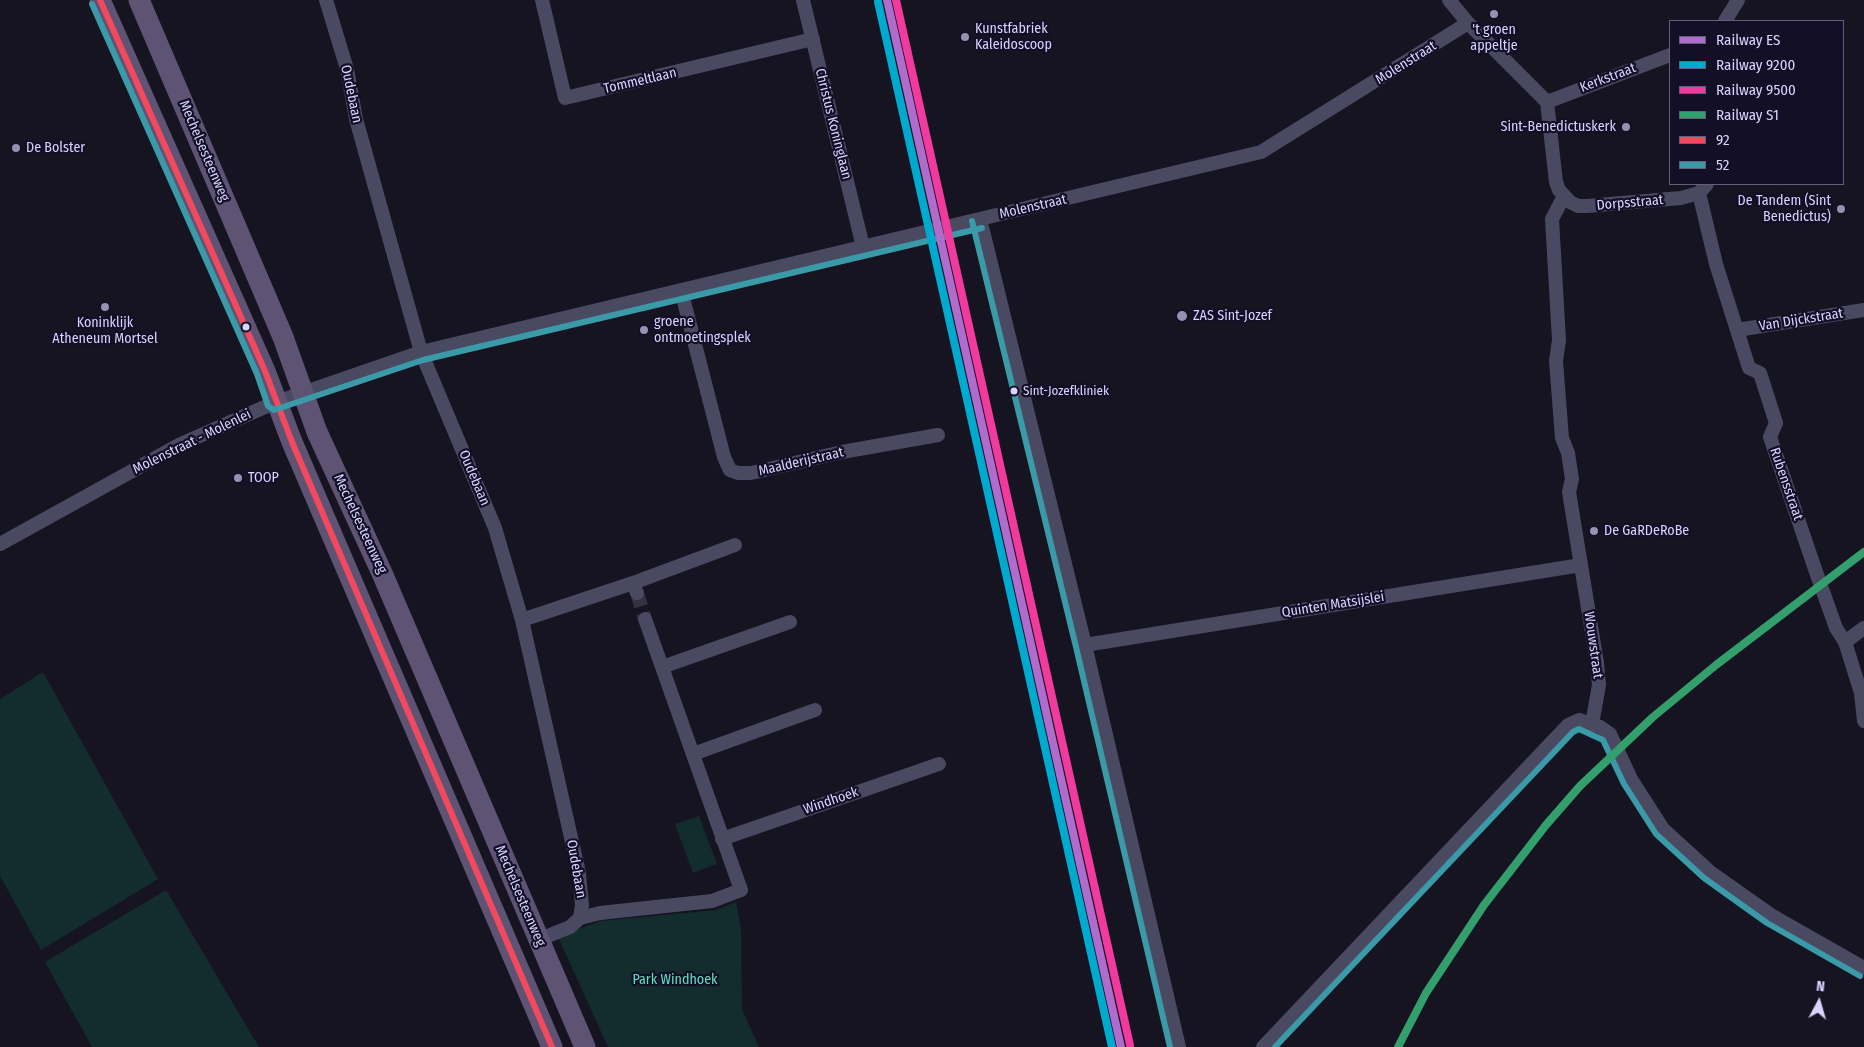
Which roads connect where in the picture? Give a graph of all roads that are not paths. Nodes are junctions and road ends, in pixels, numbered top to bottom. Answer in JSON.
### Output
{"nodes":[{"id":1,"x":100,"y":0,"type":"edge"},
{"id":2,"x":139,"y":0,"type":"edge"},
{"id":3,"x":326,"y":0,"type":"edge"},
{"id":4,"x":542,"y":0,"type":"edge"},
{"id":5,"x":803,"y":0,"type":"edge"},
{"id":6,"x":1449,"y":0,"type":"edge"},
{"id":7,"x":1738,"y":0,"type":"edge"},
{"id":8,"x":1726,"y":20,"type":"edge"},
{"id":9,"x":1468,"y":24,"type":"junction"},
{"id":10,"x":812,"y":39,"type":"junction"},
{"id":11,"x":1669,"y":54,"type":"edge"},
{"id":12,"x":1547,"y":102,"type":"junction"},
{"id":13,"x":1703,"y":188,"type":"edge"},
{"id":14,"x":1564,"y":196,"type":"junction"},
{"id":15,"x":980,"y":219,"type":"junction"},
{"id":16,"x":863,"y":247,"type":"junction"},
{"id":17,"x":681,"y":290,"type":"junction"},
{"id":18,"x":1864,"y":310,"type":"edge"},
{"id":19,"x":1737,"y":330,"type":"junction"},
{"id":20,"x":421,"y":352,"type":"junction"},
{"id":21,"x":301,"y":393,"type":"junction"},
{"id":22,"x":276,"y":402,"type":"junction"},
{"id":23,"x":938,"y":435,"type":"dead end"},
{"id":24,"x":0,"y":544,"type":"edge"},
{"id":25,"x":735,"y":546,"type":"dead end"},
{"id":26,"x":1582,"y":565,"type":"junction"},
{"id":27,"x":645,"y":619,"type":"tunnel mouth"},
{"id":28,"x":522,"y":620,"type":"junction"},
{"id":29,"x":790,"y":622,"type":"dead end"},
{"id":30,"x":1864,"y":628,"type":"edge"},
{"id":31,"x":1844,"y":642,"type":"junction"},
{"id":32,"x":1085,"y":645,"type":"junction"},
{"id":33,"x":662,"y":667,"type":"junction"},
{"id":34,"x":815,"y":710,"type":"dead end"},
{"id":35,"x":1864,"y":721,"type":"edge"},
{"id":36,"x":1592,"y":724,"type":"junction"},
{"id":37,"x":693,"y":754,"type":"junction"},
{"id":38,"x":939,"y":764,"type":"dead end"},
{"id":39,"x":722,"y":839,"type":"junction"},
{"id":40,"x":580,"y":918,"type":"junction"},
{"id":41,"x":538,"y":940,"type":"junction"},
{"id":42,"x":1864,"y":968,"type":"edge"},
{"id":43,"x":552,"y":1047,"type":"edge"},
{"id":44,"x":585,"y":1047,"type":"edge"},
{"id":45,"x":1178,"y":1047,"type":"edge"},
{"id":46,"x":1263,"y":1047,"type":"edge"}],
"edges":[{"from":1,"to":22,"type":"main road","name":"Mechelsesteenweg"},
{"from":2,"to":21,"type":"main road","name":"Mechelsesteenweg"},
{"from":3,"to":20,"type":"street","name":"Oudebaan"},
{"from":4,"to":10,"type":"street","name":"Tommeltlaan"},
{"from":5,"to":10,"type":"street","name":"Christus Koninglaan"},
{"from":6,"to":9,"type":"street"},
{"from":7,"to":8,"type":"street"},
{"from":9,"to":12,"type":"street"},
{"from":9,"to":15,"type":"street","name":"Molenstraat"},
{"from":10,"to":16,"type":"street","name":"Christus Koninglaan"},
{"from":11,"to":12,"type":"street","name":"Kerkstraat"},
{"from":12,"to":14,"type":"street"},
{"from":13,"to":14,"type":"street","name":"Dorpsstraat"},
{"from":13,"to":19,"type":"street","name":"Rubensstraat"},
{"from":14,"to":26,"type":"street","name":"Wouwstraat"},
{"from":15,"to":16,"type":"street","name":"Molenstraat"},
{"from":15,"to":32,"type":"street"},
{"from":16,"to":17,"type":"street","name":"Molenstraat"},
{"from":17,"to":20,"type":"street","name":"Molenstraat"},
{"from":17,"to":23,"type":"street","name":"Maalderijstraat"},
{"from":18,"to":19,"type":"street","name":"Van Dijckstraat"},
{"from":19,"to":31,"type":"street","name":"Rubensstraat"},
{"from":20,"to":21,"type":"street","name":"Molenstraat - Molenlei"},
{"from":20,"to":28,"type":"street","name":"Oudebaan"},
{"from":21,"to":22,"type":"street","name":"Molenstraat - Molenlei"},
{"from":21,"to":41,"type":"main road","name":"Mechelsesteenweg"},
{"from":22,"to":24,"type":"street","name":"Molenstraat - Molenlei"},
{"from":22,"to":43,"type":"main road","name":"Mechelsesteenweg"},
{"from":25,"to":28,"type":"street"},
{"from":26,"to":32,"type":"street","name":"Quinten Matsijslei"},
{"from":26,"to":36,"type":"street","name":"Wouwstraat"},
{"from":27,"to":33,"type":"street"},
{"from":28,"to":40,"type":"street","name":"Oudebaan"},
{"from":29,"to":33,"type":"street"},
{"from":30,"to":31,"type":"street"},
{"from":31,"to":35,"type":"street","name":"Rubensstraat"},
{"from":32,"to":45,"type":"street"},
{"from":33,"to":37,"type":"street"},
{"from":34,"to":37,"type":"street"},
{"from":36,"to":42,"type":"street"},
{"from":36,"to":46,"type":"street"},
{"from":37,"to":39,"type":"street"},
{"from":38,"to":39,"type":"street","name":"Windhoek"},
{"from":39,"to":40,"type":"street"},
{"from":40,"to":41,"type":"street","name":"Oudebaan"},
{"from":41,"to":44,"type":"main road","name":"Mechelsesteenweg"}]}
